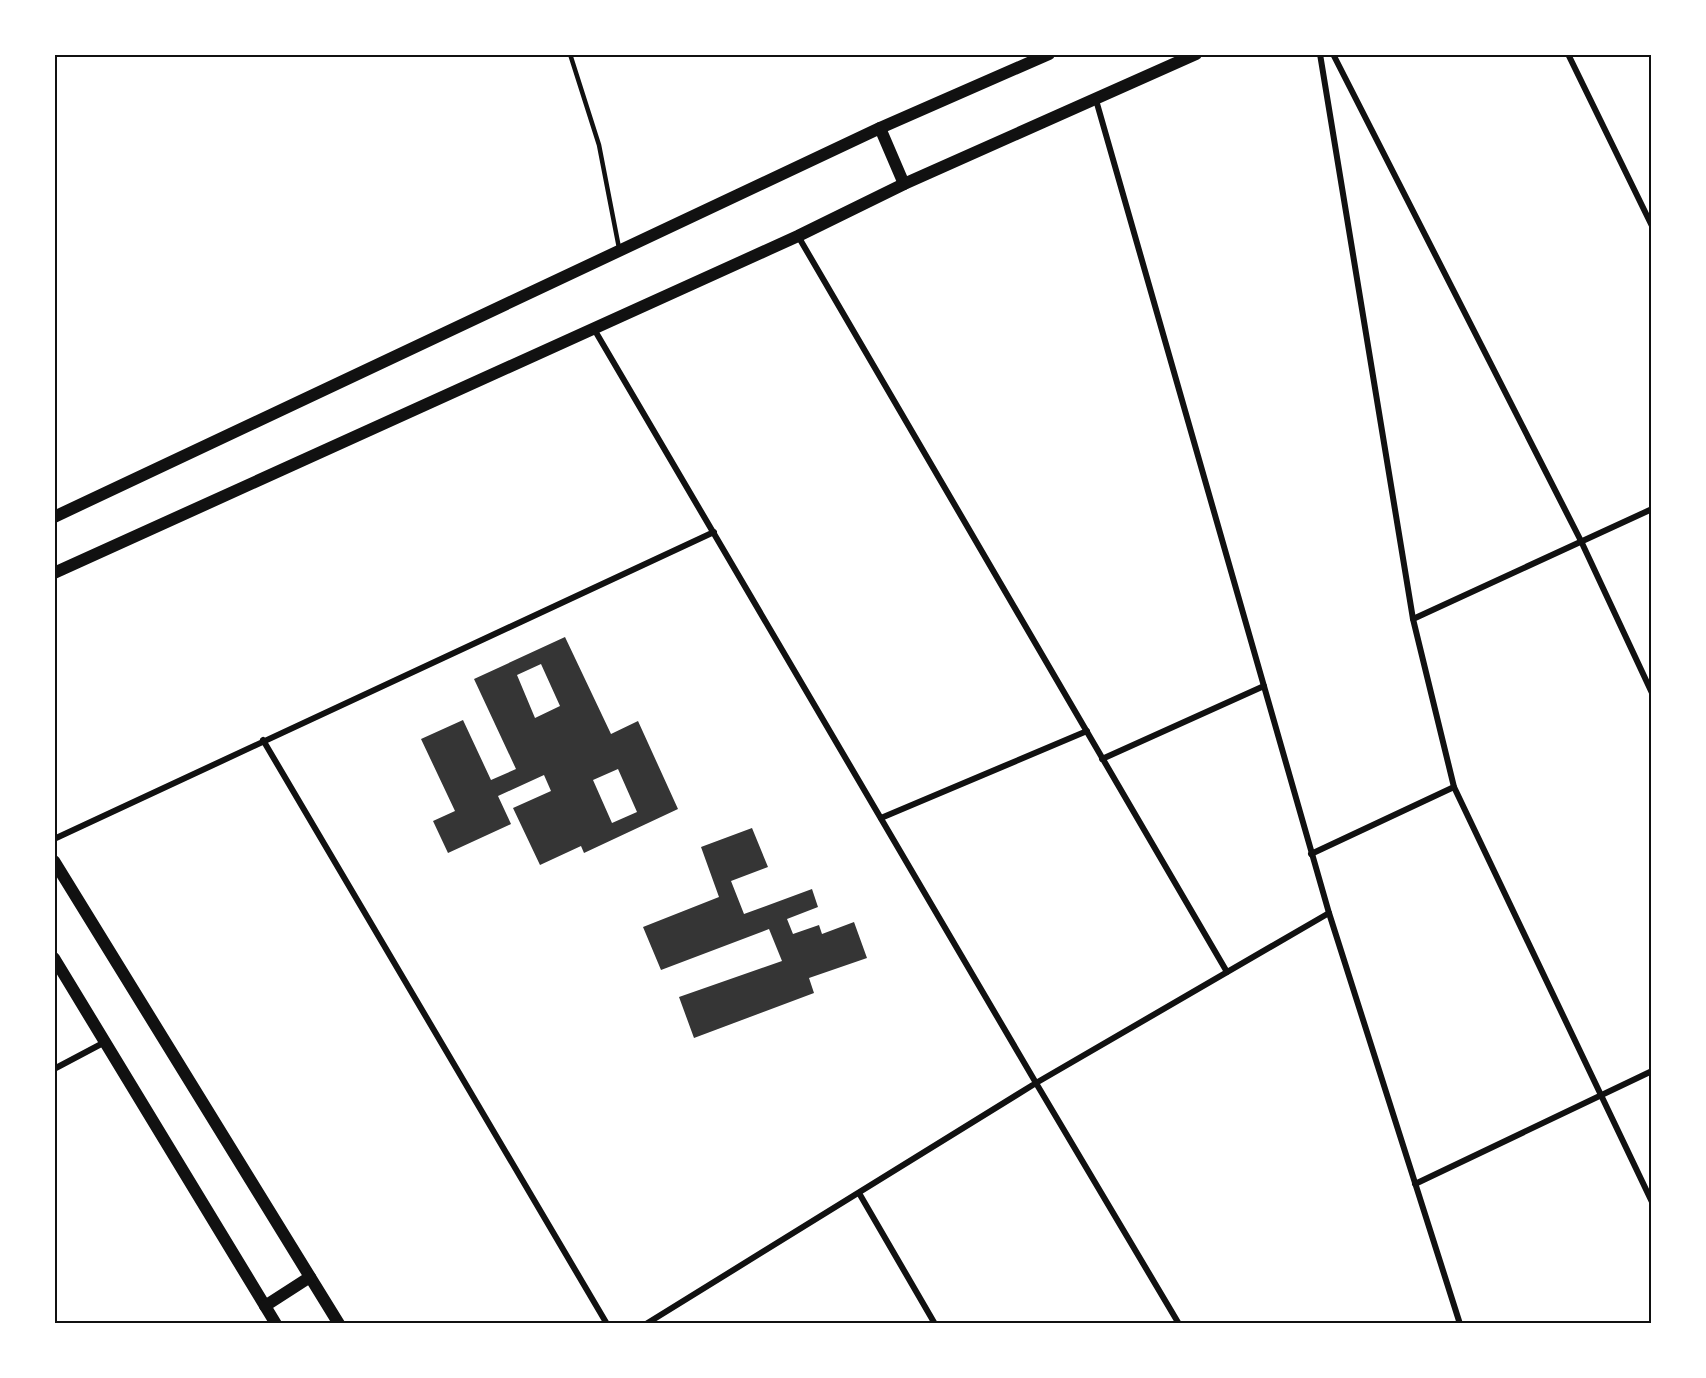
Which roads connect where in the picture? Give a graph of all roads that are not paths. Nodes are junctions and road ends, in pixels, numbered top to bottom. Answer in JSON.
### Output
{"nodes":[{"id":1,"x":570,"y":54,"type":"edge"},
{"id":2,"x":1049,"y":54,"type":"edge"},
{"id":3,"x":1196,"y":54,"type":"edge"},
{"id":4,"x":1320,"y":54,"type":"edge"},
{"id":5,"x":1333,"y":54,"type":"edge"},
{"id":6,"x":1568,"y":54,"type":"edge"},
{"id":7,"x":1096,"y":100,"type":"junction"},
{"id":8,"x":880,"y":128,"type":"junction"},
{"id":9,"x":904,"y":184,"type":"junction"},
{"id":10,"x":1652,"y":226,"type":"edge"},
{"id":11,"x":798,"y":236,"type":"junction"},
{"id":12,"x":619,"y":251,"type":"junction"},
{"id":13,"x":594,"y":329,"type":"junction"},
{"id":14,"x":1652,"y":508,"type":"edge"},
{"id":15,"x":54,"y":517,"type":"edge"},
{"id":16,"x":714,"y":532,"type":"junction"},
{"id":17,"x":1581,"y":541,"type":"junction"},
{"id":18,"x":54,"y":573,"type":"edge"},
{"id":19,"x":1413,"y":619,"type":"junction"},
{"id":20,"x":1264,"y":686,"type":"junction"},
{"id":21,"x":1652,"y":693,"type":"edge"},
{"id":22,"x":1087,"y":731,"type":"junction"},
{"id":23,"x":263,"y":740,"type":"junction"},
{"id":24,"x":1102,"y":759,"type":"junction"},
{"id":25,"x":1454,"y":787,"type":"junction"},
{"id":26,"x":881,"y":818,"type":"junction"},
{"id":27,"x":54,"y":839,"type":"edge"},
{"id":28,"x":1311,"y":854,"type":"junction"},
{"id":29,"x":54,"y":861,"type":"edge"},
{"id":30,"x":1329,"y":913,"type":"junction"},
{"id":31,"x":54,"y":958,"type":"edge"},
{"id":32,"x":1227,"y":972,"type":"junction"},
{"id":33,"x":105,"y":1042,"type":"junction"},
{"id":34,"x":54,"y":1069,"type":"edge"},
{"id":35,"x":1652,"y":1071,"type":"edge"},
{"id":36,"x":1036,"y":1083,"type":"junction"},
{"id":37,"x":1602,"y":1095,"type":"junction"},
{"id":38,"x":1415,"y":1184,"type":"junction"},
{"id":39,"x":859,"y":1192,"type":"junction"},
{"id":40,"x":1652,"y":1202,"type":"edge"},
{"id":41,"x":310,"y":1277,"type":"junction"},
{"id":42,"x":265,"y":1306,"type":"junction"},
{"id":43,"x":276,"y":1324,"type":"edge"},
{"id":44,"x":339,"y":1324,"type":"edge"},
{"id":45,"x":607,"y":1324,"type":"edge"},
{"id":46,"x":646,"y":1324,"type":"edge"},
{"id":47,"x":935,"y":1324,"type":"edge"},
{"id":48,"x":1179,"y":1324,"type":"edge"},
{"id":49,"x":1460,"y":1324,"type":"edge"}],
"edges":[{"from":1,"to":12,"type":"lane"},
{"from":2,"to":8,"type":"main road"},
{"from":3,"to":7,"type":"main road"},
{"from":4,"to":19,"type":"street"},
{"from":5,"to":17,"type":"street"},
{"from":6,"to":10,"type":"street"},
{"from":7,"to":9,"type":"main road"},
{"from":7,"to":20,"type":"street"},
{"from":8,"to":9,"type":"main road"},
{"from":8,"to":12,"type":"main road"},
{"from":9,"to":11,"type":"main road"},
{"from":11,"to":13,"type":"main road"},
{"from":11,"to":22,"type":"street"},
{"from":12,"to":15,"type":"main road"},
{"from":13,"to":16,"type":"street"},
{"from":13,"to":18,"type":"main road"},
{"from":14,"to":17,"type":"street"},
{"from":16,"to":23,"type":"street"},
{"from":16,"to":26,"type":"street"},
{"from":17,"to":19,"type":"street"},
{"from":17,"to":21,"type":"street"},
{"from":19,"to":25,"type":"street"},
{"from":20,"to":24,"type":"street"},
{"from":20,"to":28,"type":"street"},
{"from":22,"to":24,"type":"street"},
{"from":22,"to":26,"type":"street"},
{"from":23,"to":27,"type":"street"},
{"from":23,"to":45,"type":"street"},
{"from":24,"to":32,"type":"street"},
{"from":25,"to":28,"type":"street"},
{"from":25,"to":37,"type":"street"},
{"from":26,"to":36,"type":"street"},
{"from":28,"to":30,"type":"street"},
{"from":29,"to":41,"type":"main road"},
{"from":30,"to":32,"type":"street"},
{"from":30,"to":38,"type":"street"},
{"from":31,"to":33,"type":"main road"},
{"from":32,"to":36,"type":"street"},
{"from":33,"to":34,"type":"street"},
{"from":33,"to":42,"type":"main road"},
{"from":35,"to":37,"type":"street"},
{"from":36,"to":39,"type":"street"},
{"from":36,"to":48,"type":"street"},
{"from":37,"to":38,"type":"street"},
{"from":37,"to":40,"type":"street"},
{"from":38,"to":49,"type":"street"},
{"from":39,"to":46,"type":"street"},
{"from":39,"to":47,"type":"street"},
{"from":41,"to":42,"type":"main road"},
{"from":41,"to":44,"type":"main road"},
{"from":42,"to":43,"type":"main road"}]}
